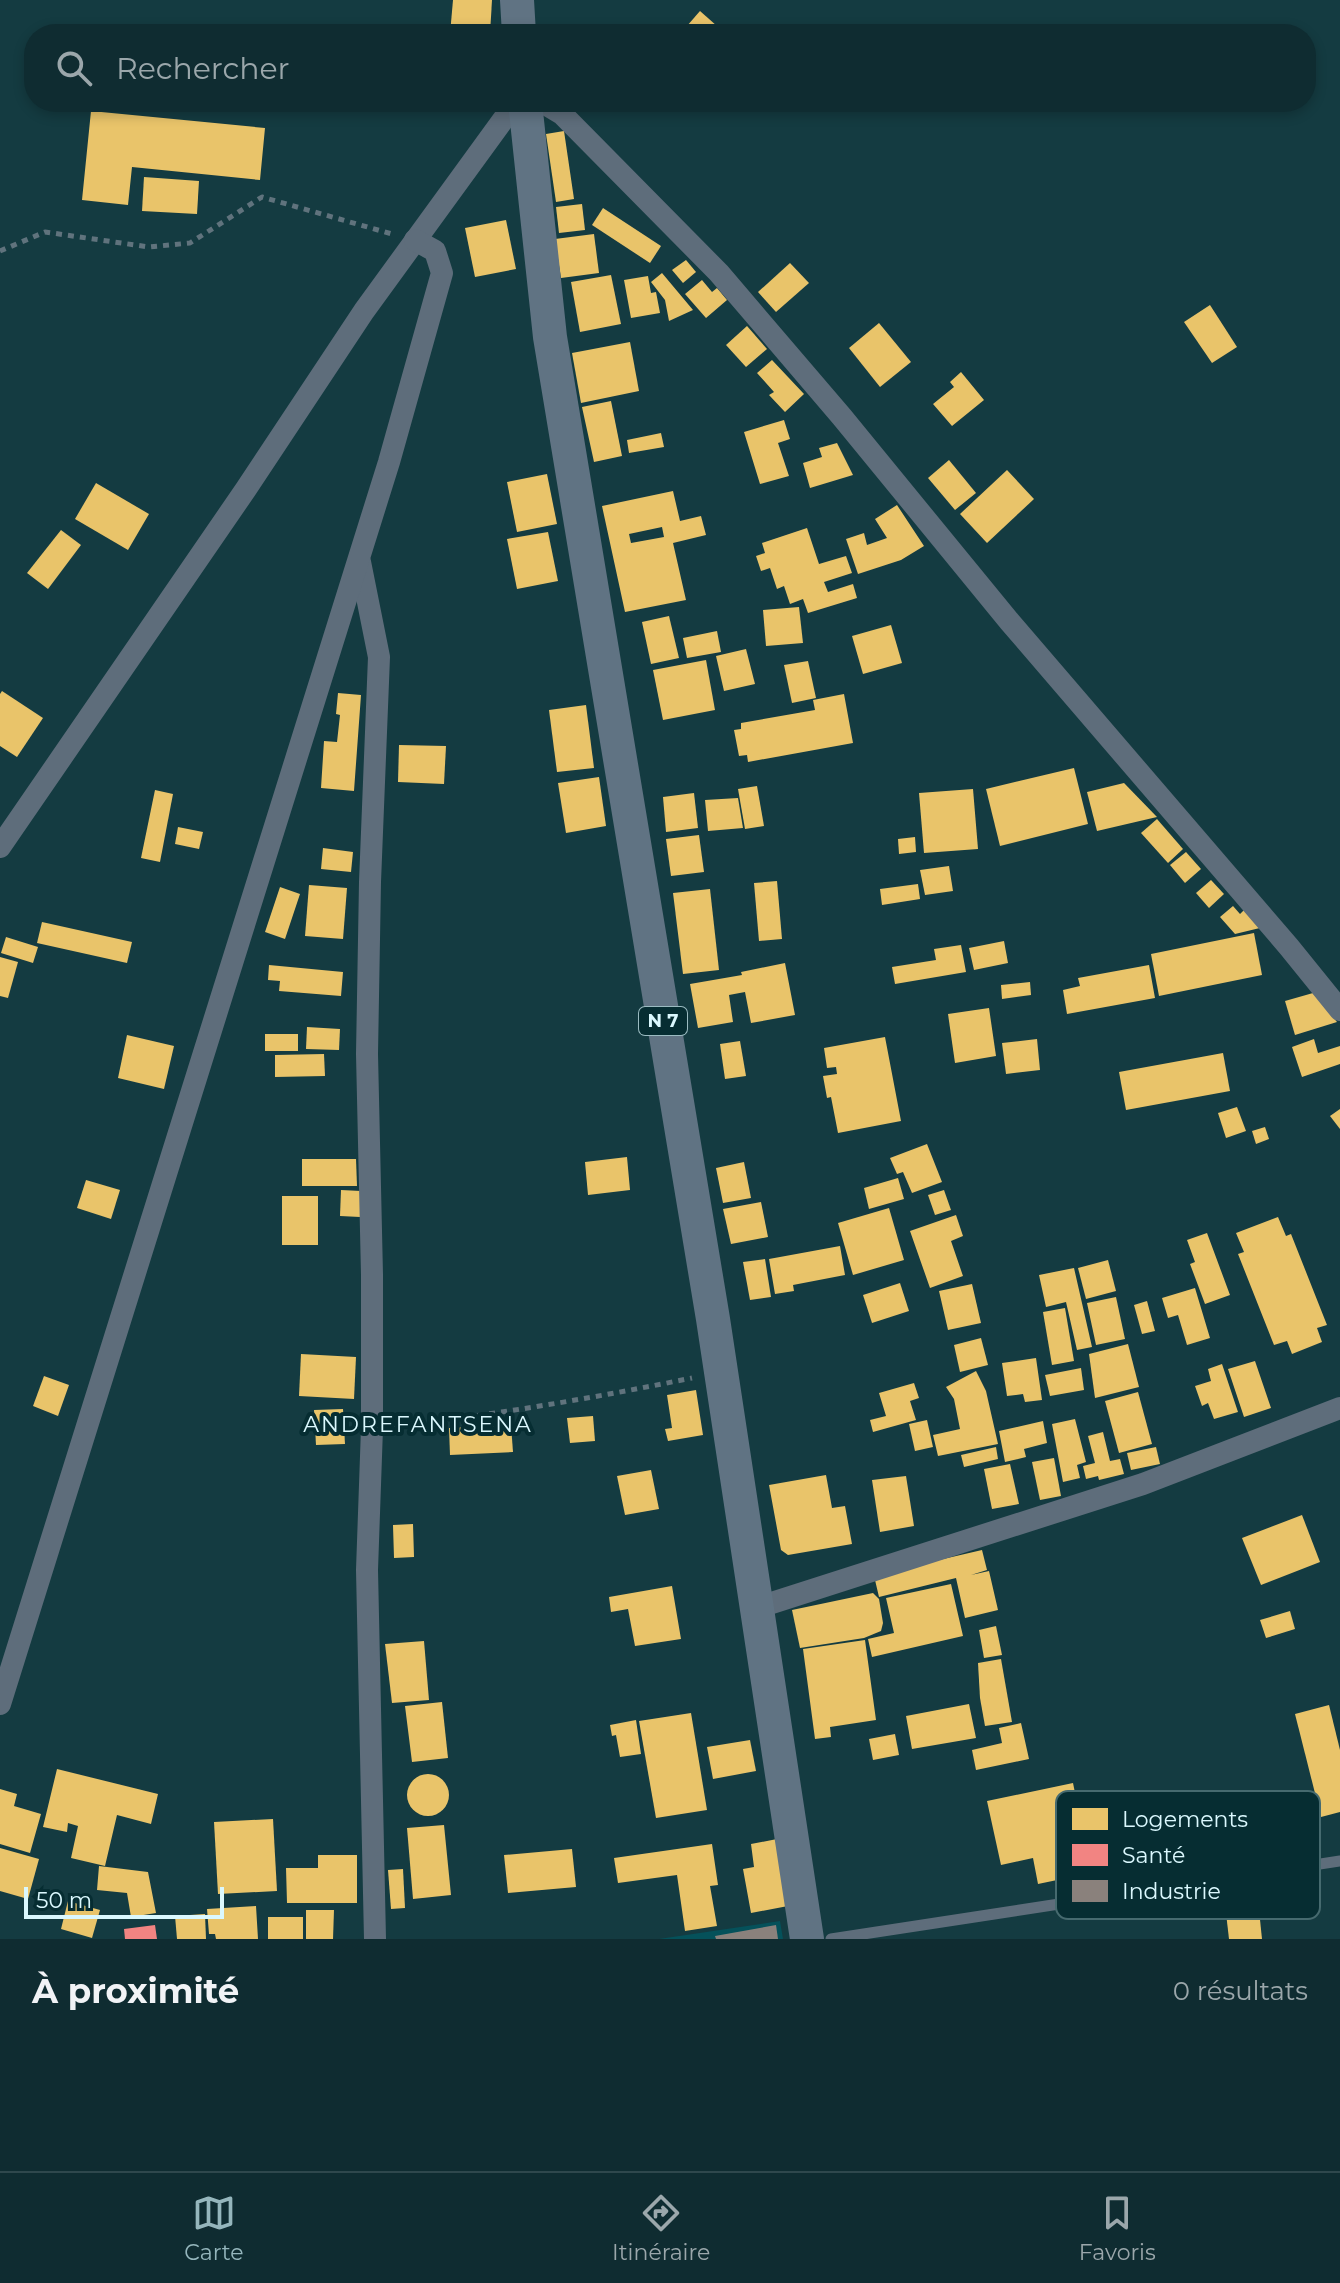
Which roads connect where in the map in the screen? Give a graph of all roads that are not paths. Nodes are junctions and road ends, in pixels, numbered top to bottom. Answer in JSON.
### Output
{"nodes":[{"id":1,"x":517,"y":0,"type":"edge"},
{"id":2,"x":518,"y":24,"type":"edge"},
{"id":3,"x":509,"y":112,"type":"edge"},
{"id":4,"x":526,"y":112,"type":"edge"},
{"id":5,"x":559,"y":112,"type":"edge"},
{"id":6,"x":415,"y":240,"type":"junction"},
{"id":7,"x":359,"y":558,"type":"junction"},
{"id":8,"x":0,"y":847,"type":"edge"},
{"id":9,"x":1340,"y":1010,"type":"edge"},
{"id":10,"x":1340,"y":1408,"type":"edge"},
{"id":11,"x":756,"y":1608,"type":"junction"},
{"id":12,"x":0,"y":1704,"type":"edge"},
{"id":13,"x":1340,"y":1861,"type":"edge"},
{"id":14,"x":1320,"y":1864,"type":"edge"},
{"id":15,"x":1056,"y":1905,"type":"edge"},
{"id":16,"x":375,"y":1939,"type":"edge"},
{"id":17,"x":807,"y":1939,"type":"edge"},
{"id":18,"x":831,"y":1939,"type":"edge"}],
"edges":[{"from":1,"to":2,"type":"main road"},
{"from":3,"to":6,"type":"street"},
{"from":4,"to":11,"type":"main road","number":"N 7"},
{"from":5,"to":9,"type":"street"},
{"from":6,"to":7,"type":"street"},
{"from":6,"to":8,"type":"street"},
{"from":7,"to":12,"type":"street"},
{"from":7,"to":16,"type":"street"},
{"from":10,"to":11,"type":"street"},
{"from":11,"to":17,"type":"main road","number":"N 7"},
{"from":13,"to":14,"type":"lane"},
{"from":15,"to":18,"type":"lane"}]}
